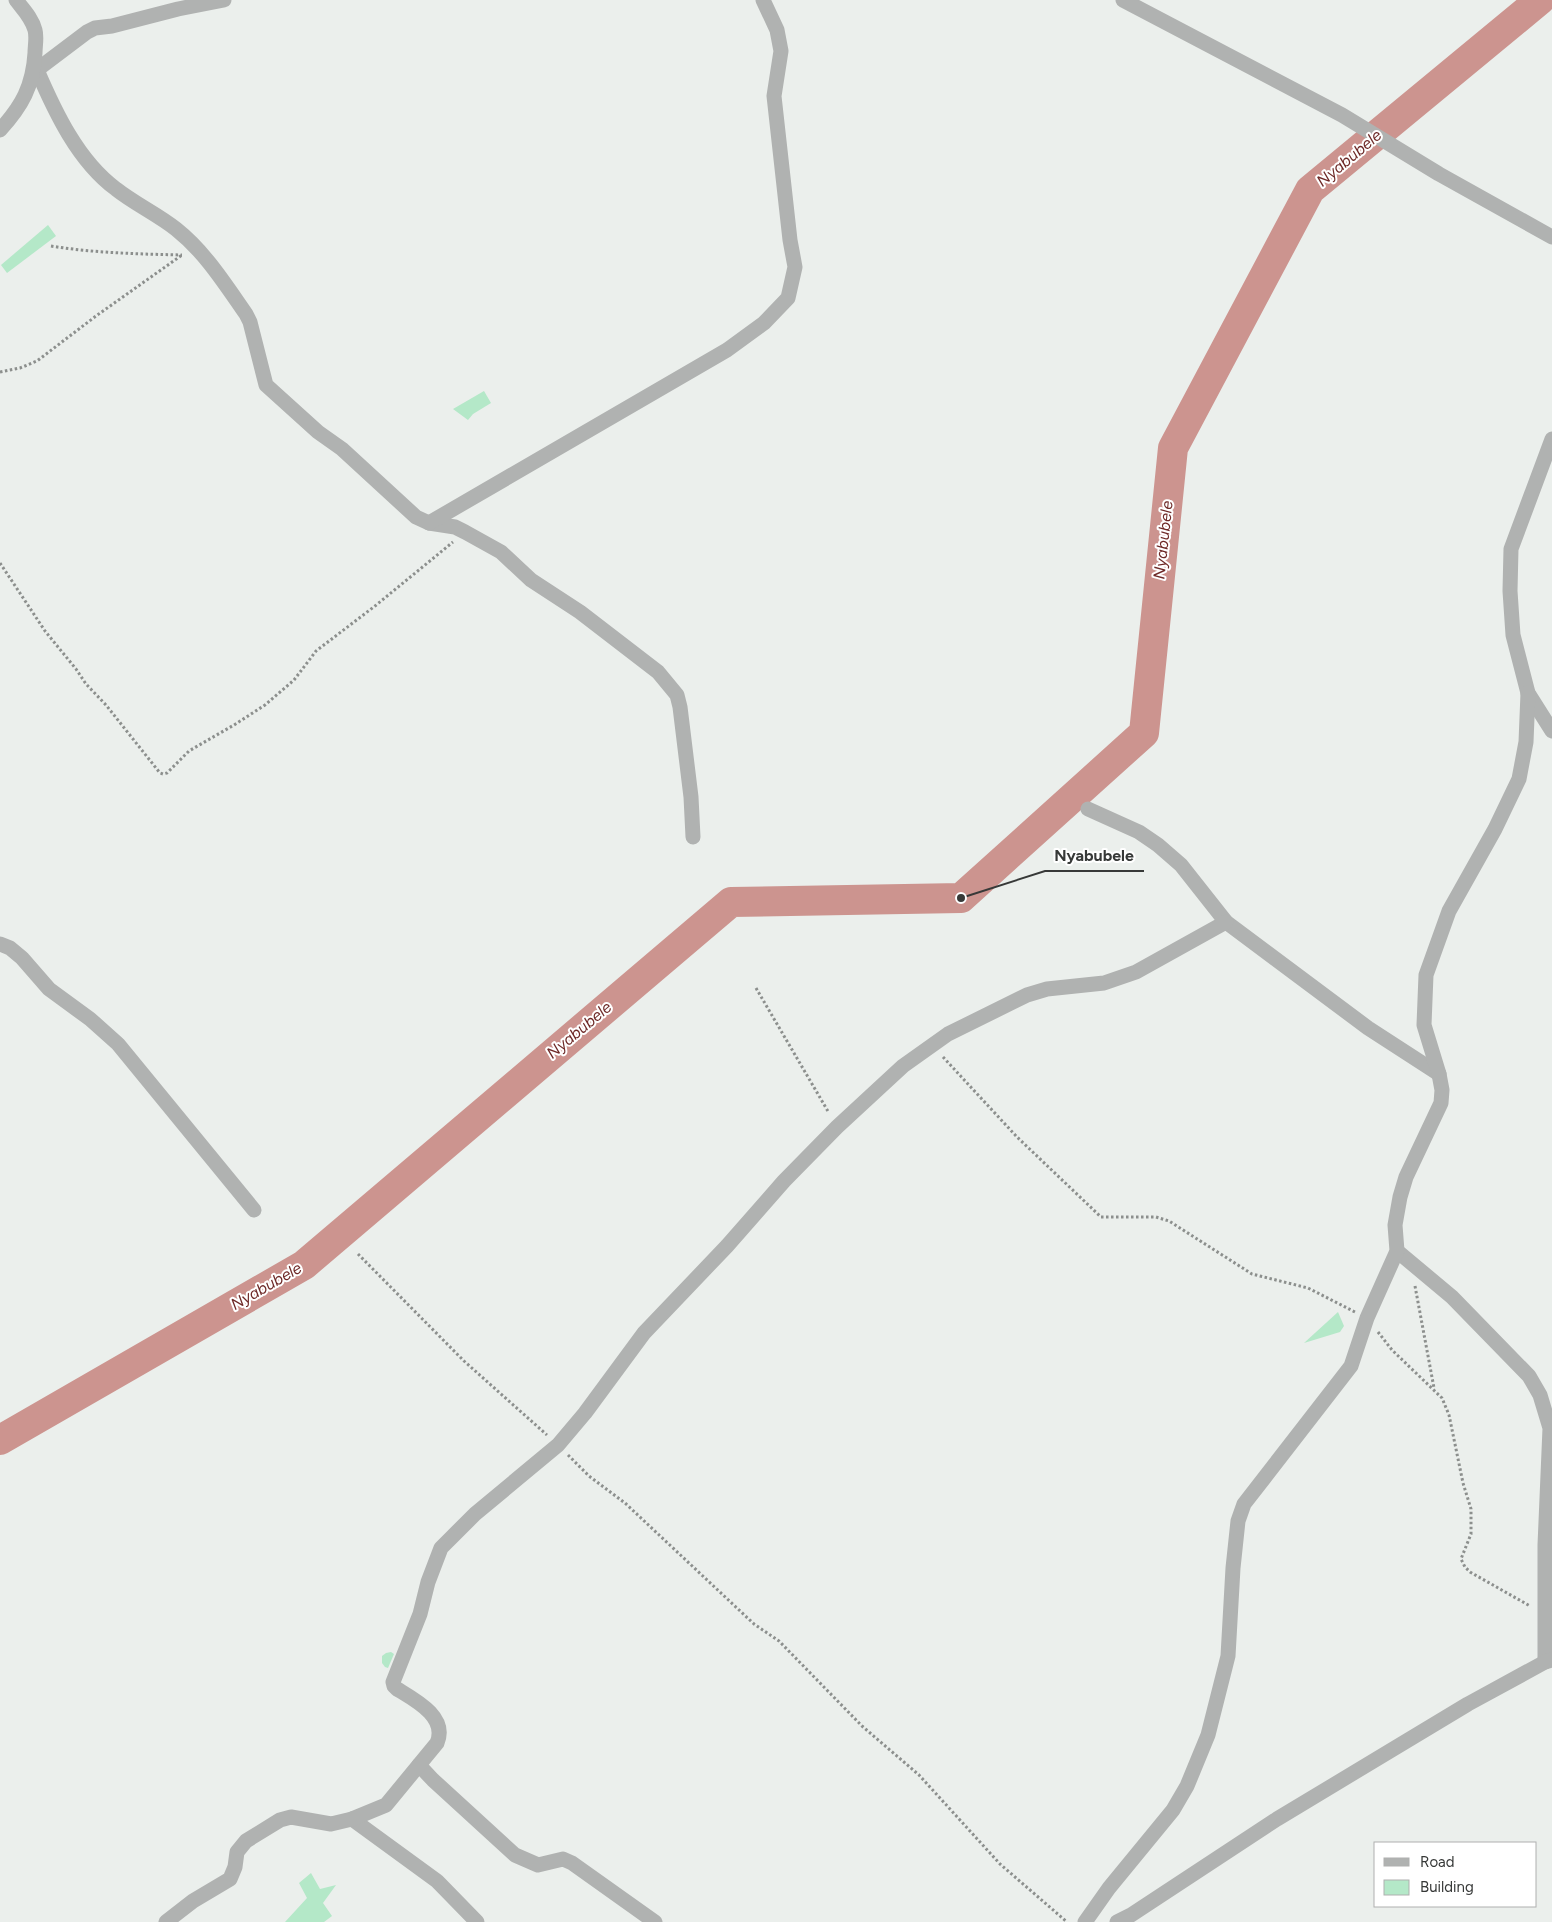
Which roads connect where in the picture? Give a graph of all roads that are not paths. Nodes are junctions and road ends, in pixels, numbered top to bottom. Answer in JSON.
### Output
{"nodes":[{"id":1,"x":16,"y":0,"type":"edge"},
{"id":2,"x":224,"y":0,"type":"edge"},
{"id":3,"x":763,"y":0,"type":"edge"},
{"id":4,"x":1123,"y":0,"type":"edge"},
{"id":5,"x":36,"y":71,"type":"junction"},
{"id":6,"x":0,"y":130,"type":"edge"},
{"id":7,"x":1552,"y":237,"type":"edge"},
{"id":8,"x":1552,"y":439,"type":"edge"},
{"id":9,"x":429,"y":523,"type":"junction"},
{"id":10,"x":1528,"y":693,"type":"junction"},
{"id":11,"x":1552,"y":731,"type":"edge"},
{"id":12,"x":1088,"y":809,"type":"dead end"},
{"id":13,"x":693,"y":837,"type":"dead end"},
{"id":14,"x":1226,"y":922,"type":"junction"},
{"id":15,"x":0,"y":944,"type":"edge"},
{"id":16,"x":1439,"y":1074,"type":"junction"},
{"id":17,"x":254,"y":1210,"type":"dead end"},
{"id":18,"x":1402,"y":1256,"type":"junction"},
{"id":19,"x":1548,"y":1661,"type":"edge"},
{"id":20,"x":419,"y":1765,"type":"junction"},
{"id":21,"x":352,"y":1819,"type":"junction"},
{"id":22,"x":166,"y":1922,"type":"edge"},
{"id":23,"x":477,"y":1922,"type":"edge"},
{"id":24,"x":655,"y":1922,"type":"edge"},
{"id":25,"x":1085,"y":1922,"type":"edge"},
{"id":26,"x":1117,"y":1922,"type":"edge"}],
"edges":[{"from":1,"to":5,"type":"street"},
{"from":2,"to":5,"type":"street"},
{"from":3,"to":9,"type":"street"},
{"from":4,"to":7,"type":"street"},
{"from":5,"to":6,"type":"street"},
{"from":5,"to":9,"type":"street"},
{"from":8,"to":10,"type":"street"},
{"from":9,"to":13,"type":"street"},
{"from":10,"to":11,"type":"street"},
{"from":10,"to":16,"type":"street"},
{"from":12,"to":14,"type":"street"},
{"from":14,"to":16,"type":"street"},
{"from":14,"to":20,"type":"street"},
{"from":15,"to":17,"type":"street"},
{"from":16,"to":18,"type":"street"},
{"from":18,"to":19,"type":"street"},
{"from":18,"to":25,"type":"street"},
{"from":19,"to":26,"type":"street"},
{"from":20,"to":21,"type":"street"},
{"from":20,"to":24,"type":"street"},
{"from":21,"to":22,"type":"street"},
{"from":21,"to":23,"type":"street"}]}
